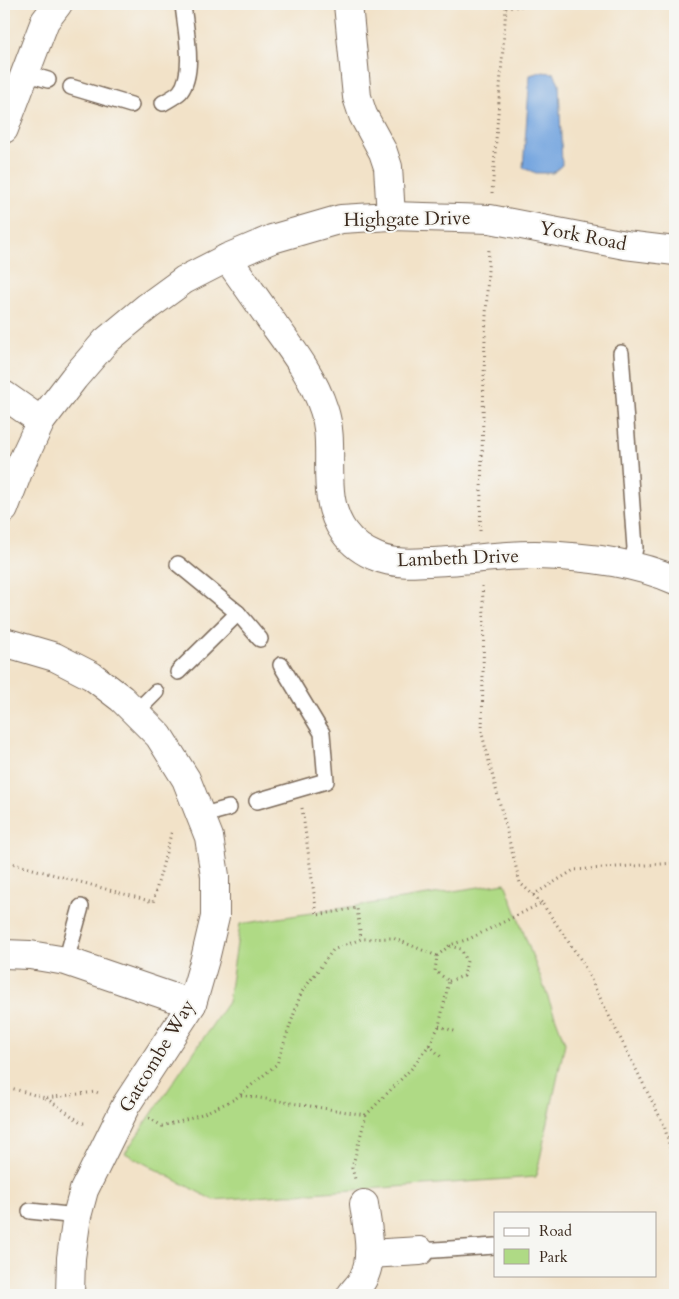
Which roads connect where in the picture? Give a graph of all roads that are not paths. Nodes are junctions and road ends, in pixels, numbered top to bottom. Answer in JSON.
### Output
{"nodes":[{"id":1,"x":58,"y":4,"type":"edge"},
{"id":2,"x":183,"y":4,"type":"edge"},
{"id":3,"x":348,"y":4,"type":"edge"},
{"id":4,"x":71,"y":87,"type":"dead end"},
{"id":5,"x":163,"y":103,"type":"dead end"},
{"id":6,"x":131,"y":105,"type":"dead end"},
{"id":7,"x":4,"y":129,"type":"edge"},
{"id":8,"x":391,"y":216,"type":"junction"},
{"id":9,"x":490,"y":219,"type":"joint"},
{"id":10,"x":675,"y":251,"type":"edge"},
{"id":11,"x":227,"y":258,"type":"junction"},
{"id":12,"x":621,"y":353,"type":"dead end"},
{"id":13,"x":4,"y":395,"type":"edge"},
{"id":14,"x":41,"y":421,"type":"junction"},
{"id":15,"x":4,"y":509,"type":"edge"},
{"id":16,"x":178,"y":564,"type":"dead end"},
{"id":17,"x":631,"y":567,"type":"junction"},
{"id":18,"x":675,"y":580,"type":"edge"},
{"id":19,"x":238,"y":613,"type":"junction"},
{"id":20,"x":260,"y":639,"type":"dead end"},
{"id":21,"x":4,"y":642,"type":"edge"},
{"id":22,"x":281,"y":665,"type":"dead end"},
{"id":23,"x":178,"y":672,"type":"dead end"},
{"id":24,"x":156,"y":692,"type":"dead end"},
{"id":25,"x":135,"y":713,"type":"junction"},
{"id":26,"x":257,"y":801,"type":"dead end"},
{"id":27,"x":229,"y":808,"type":"dead end"},
{"id":28,"x":200,"y":816,"type":"junction"},
{"id":29,"x":81,"y":907,"type":"dead end"},
{"id":30,"x":4,"y":954,"type":"edge"},
{"id":31,"x":66,"y":962,"type":"junction"},
{"id":32,"x":192,"y":1004,"type":"junction"},
{"id":33,"x":364,"y":1204,"type":"dead end"},
{"id":34,"x":30,"y":1211,"type":"dead end"},
{"id":35,"x":77,"y":1216,"type":"junction"},
{"id":36,"x":494,"y":1246,"type":"edge"},
{"id":37,"x":420,"y":1251,"type":"joint"},
{"id":38,"x":369,"y":1254,"type":"junction"},
{"id":39,"x":70,"y":1295,"type":"edge"},
{"id":40,"x":351,"y":1295,"type":"edge"}],
"edges":[{"from":1,"to":7,"type":"street"},
{"from":2,"to":5,"type":"lane"},
{"from":3,"to":8,"type":"street"},
{"from":4,"to":6,"type":"lane"},
{"from":8,"to":9,"type":"street","name":"Highgate Drive"},
{"from":8,"to":11,"type":"street","name":"Highgate Drive"},
{"from":9,"to":10,"type":"street","name":"York Road"},
{"from":11,"to":14,"type":"street","name":"Highgate Drive"},
{"from":11,"to":17,"type":"street","name":"Lambeth Drive"},
{"from":12,"to":17,"type":"lane"},
{"from":13,"to":14,"type":"street"},
{"from":14,"to":15,"type":"street","name":"Highgate Drive"},
{"from":16,"to":19,"type":"lane"},
{"from":17,"to":18,"type":"street","name":"Lambeth Drive"},
{"from":19,"to":20,"type":"lane"},
{"from":19,"to":23,"type":"lane"},
{"from":21,"to":25,"type":"street","name":"Gatcombe Way"},
{"from":22,"to":26,"type":"lane"},
{"from":24,"to":25,"type":"lane"},
{"from":25,"to":28,"type":"street","name":"Gatcombe Way"},
{"from":27,"to":28,"type":"lane"},
{"from":28,"to":32,"type":"street","name":"Gatcombe Way"},
{"from":29,"to":31,"type":"lane"},
{"from":30,"to":31,"type":"street"},
{"from":31,"to":32,"type":"street"},
{"from":32,"to":35,"type":"street","name":"Gatcombe Way"},
{"from":33,"to":38,"type":"street"},
{"from":34,"to":35,"type":"lane"},
{"from":35,"to":39,"type":"street","name":"Gatcombe Way"},
{"from":36,"to":37,"type":"lane"},
{"from":37,"to":38,"type":"street"},
{"from":38,"to":40,"type":"street"}]}
